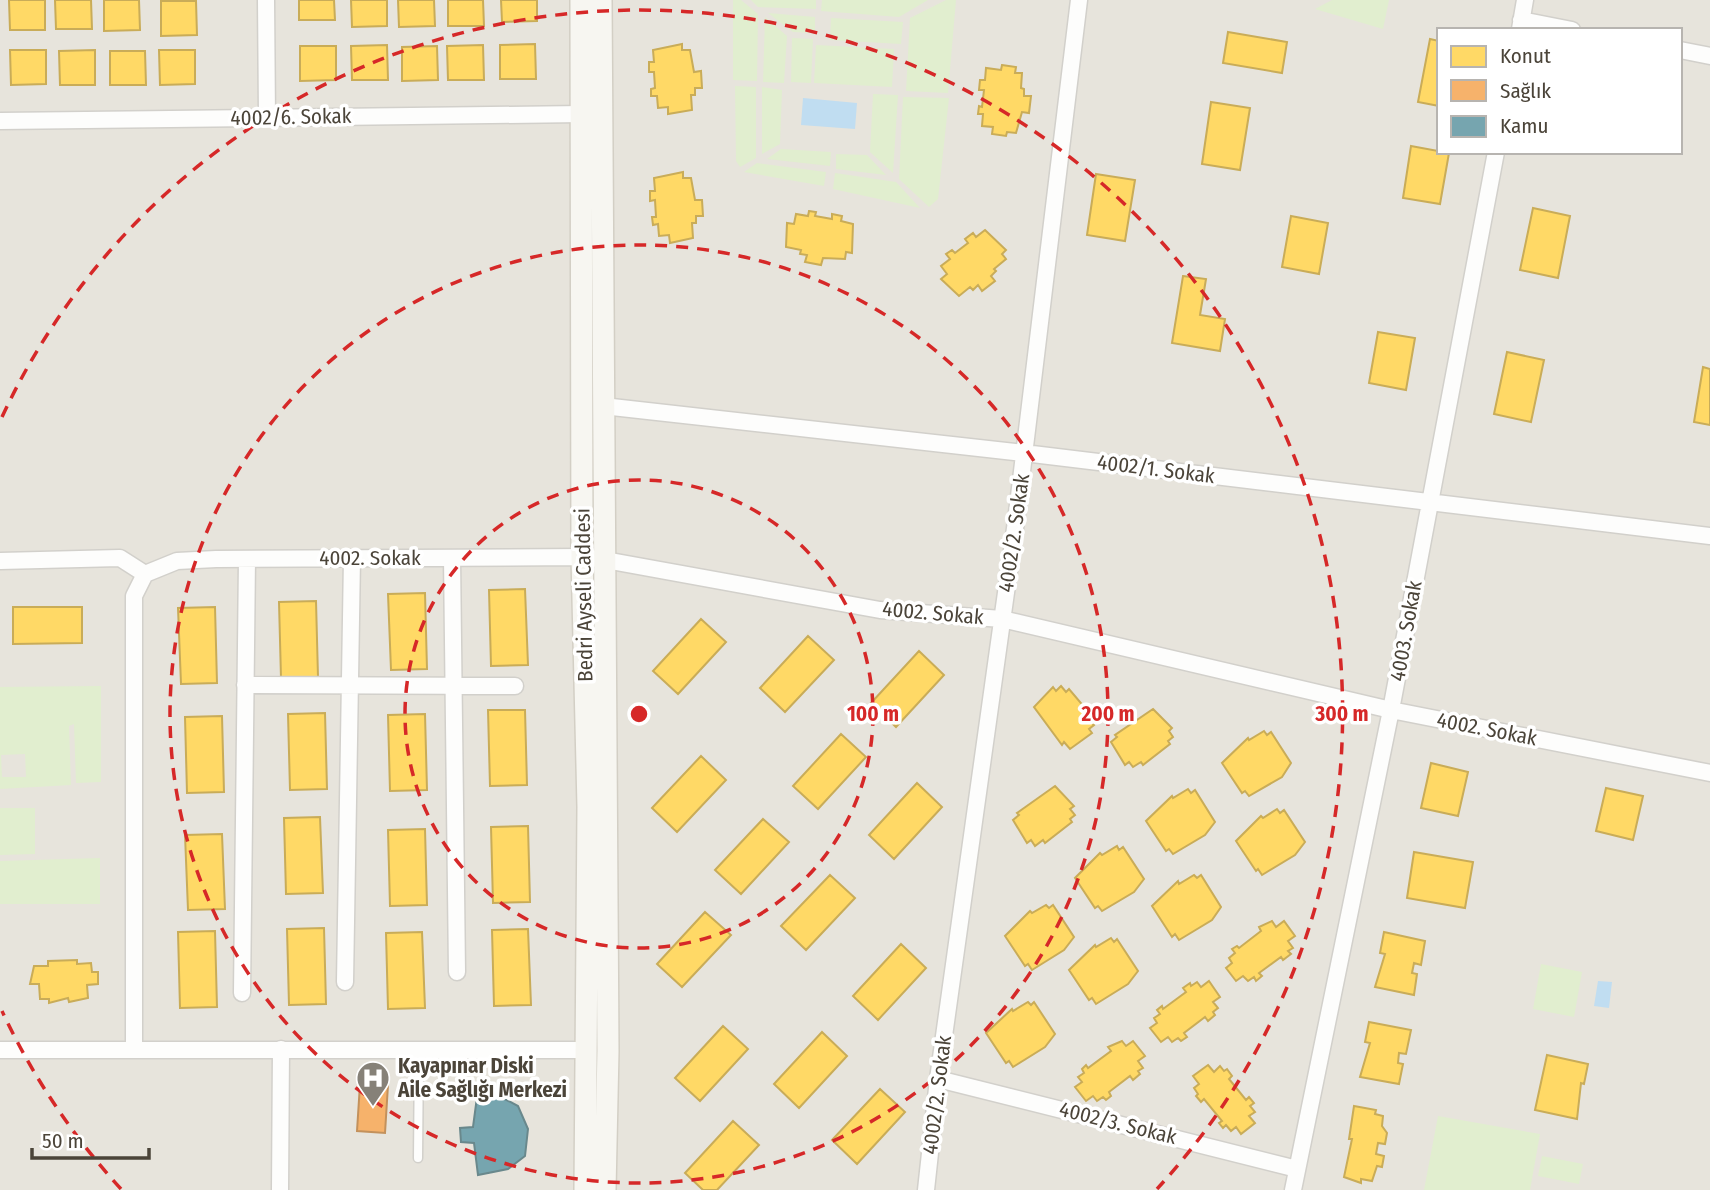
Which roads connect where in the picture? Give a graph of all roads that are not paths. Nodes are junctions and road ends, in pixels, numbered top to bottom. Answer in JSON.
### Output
{"nodes":[{"id":1,"x":266,"y":0,"type":"edge"},
{"id":2,"x":581,"y":0,"type":"edge"},
{"id":3,"x":601,"y":0,"type":"edge"},
{"id":4,"x":1079,"y":0,"type":"edge"},
{"id":5,"x":1525,"y":0,"type":"edge"},
{"id":6,"x":1521,"y":25,"type":"edge"},
{"id":7,"x":1552,"y":28,"type":"edge"},
{"id":8,"x":1682,"y":50,"type":"edge"},
{"id":9,"x":1710,"y":56,"type":"edge"},
{"id":10,"x":582,"y":114,"type":"junction"},
{"id":11,"x":267,"y":117,"type":"junction"},
{"id":12,"x":0,"y":121,"type":"edge"},
{"id":13,"x":1496,"y":154,"type":"edge"},
{"id":14,"x":603,"y":406,"type":"junction"},
{"id":15,"x":1024,"y":453,"type":"junction"},
{"id":16,"x":1428,"y":503,"type":"junction"},
{"id":17,"x":1710,"y":536,"type":"edge"},
{"id":18,"x":582,"y":557,"type":"junction"},
{"id":19,"x":352,"y":558,"type":"junction"},
{"id":20,"x":452,"y":558,"type":"junction"},
{"id":21,"x":247,"y":559,"type":"junction"},
{"id":22,"x":605,"y":560,"type":"junction"},
{"id":23,"x":0,"y":561,"type":"edge"},
{"id":24,"x":145,"y":573,"type":"junction"},
{"id":25,"x":1002,"y":619,"type":"junction"},
{"id":26,"x":246,"y":685,"type":"junction"},
{"id":27,"x":350,"y":685,"type":"junction"},
{"id":28,"x":453,"y":686,"type":"junction"},
{"id":29,"x":515,"y":686,"type":"dead end"},
{"id":30,"x":1391,"y":710,"type":"junction"},
{"id":31,"x":1710,"y":773,"type":"edge"},
{"id":32,"x":457,"y":972,"type":"dead end"},
{"id":33,"x":345,"y":982,"type":"dead end"},
{"id":34,"x":242,"y":993,"type":"dead end"},
{"id":35,"x":134,"y":1048,"type":"junction"},
{"id":36,"x":281,"y":1049,"type":"junction"},
{"id":37,"x":419,"y":1049,"type":"junction"},
{"id":38,"x":0,"y":1050,"type":"edge"},
{"id":39,"x":586,"y":1050,"type":"junction"},
{"id":40,"x":939,"y":1079,"type":"junction"},
{"id":41,"x":418,"y":1158,"type":"dead end"},
{"id":42,"x":1297,"y":1169,"type":"junction"},
{"id":43,"x":280,"y":1190,"type":"edge"},
{"id":44,"x":584,"y":1190,"type":"edge"},
{"id":45,"x":606,"y":1190,"type":"edge"},
{"id":46,"x":926,"y":1190,"type":"edge"},
{"id":47,"x":1293,"y":1190,"type":"edge"}],
"edges":[{"from":1,"to":11,"type":"street"},
{"from":2,"to":10,"type":"main road","name":"Bedri Ayseli Caddesi"},
{"from":3,"to":14,"type":"main road","name":"Bedri Ayseli Caddesi"},
{"from":4,"to":15,"type":"street","name":"4002/2. Sokak"},
{"from":5,"to":6,"type":"street"},
{"from":6,"to":7,"type":"street"},
{"from":8,"to":9,"type":"street"},
{"from":10,"to":11,"type":"street","name":"4002/6. Sokak"},
{"from":10,"to":18,"type":"main road","name":"Bedri Ayseli Caddesi"},
{"from":11,"to":12,"type":"street","name":"4002/6. Sokak"},
{"from":13,"to":16,"type":"street","name":"4003. Sokak"},
{"from":14,"to":15,"type":"street","name":"4002/1. Sokak"},
{"from":14,"to":22,"type":"main road","name":"Bedri Ayseli Caddesi"},
{"from":15,"to":16,"type":"street","name":"4002/1. Sokak"},
{"from":15,"to":25,"type":"street","name":"4002/2. Sokak"},
{"from":16,"to":17,"type":"street","name":"4002/1. Sokak"},
{"from":16,"to":30,"type":"street","name":"4003. Sokak"},
{"from":18,"to":20,"type":"street","name":"4002. Sokak"},
{"from":18,"to":22,"type":"street","name":"4002. Sokak"},
{"from":18,"to":39,"type":"main road","name":"Bedri Ayseli Caddesi"},
{"from":19,"to":20,"type":"street","name":"4002. Sokak"},
{"from":19,"to":21,"type":"street","name":"4002. Sokak"},
{"from":19,"to":27,"type":"street"},
{"from":20,"to":28,"type":"street"},
{"from":21,"to":24,"type":"street","name":"4002. Sokak"},
{"from":21,"to":26,"type":"street"},
{"from":22,"to":25,"type":"street","name":"4002. Sokak"},
{"from":22,"to":45,"type":"main road","name":"Bedri Ayseli Caddesi"},
{"from":23,"to":24,"type":"street"},
{"from":24,"to":35,"type":"street"},
{"from":25,"to":30,"type":"street","name":"4002. Sokak"},
{"from":25,"to":40,"type":"street","name":"4002/2. Sokak"},
{"from":26,"to":27,"type":"street"},
{"from":26,"to":34,"type":"street"},
{"from":27,"to":28,"type":"street"},
{"from":27,"to":33,"type":"street"},
{"from":28,"to":29,"type":"street"},
{"from":28,"to":32,"type":"street"},
{"from":30,"to":31,"type":"street","name":"4002. Sokak"},
{"from":30,"to":42,"type":"street","name":"4003. Sokak"},
{"from":35,"to":36,"type":"street"},
{"from":35,"to":38,"type":"street"},
{"from":36,"to":37,"type":"street"},
{"from":36,"to":43,"type":"street"},
{"from":37,"to":39,"type":"street"},
{"from":37,"to":41,"type":"lane"},
{"from":39,"to":44,"type":"main road","name":"Bedri Ayseli Caddesi"},
{"from":40,"to":42,"type":"street","name":"4002/3. Sokak"},
{"from":40,"to":46,"type":"street","name":"4002/2. Sokak"},
{"from":42,"to":47,"type":"street","name":"4003. Sokak"}]}
